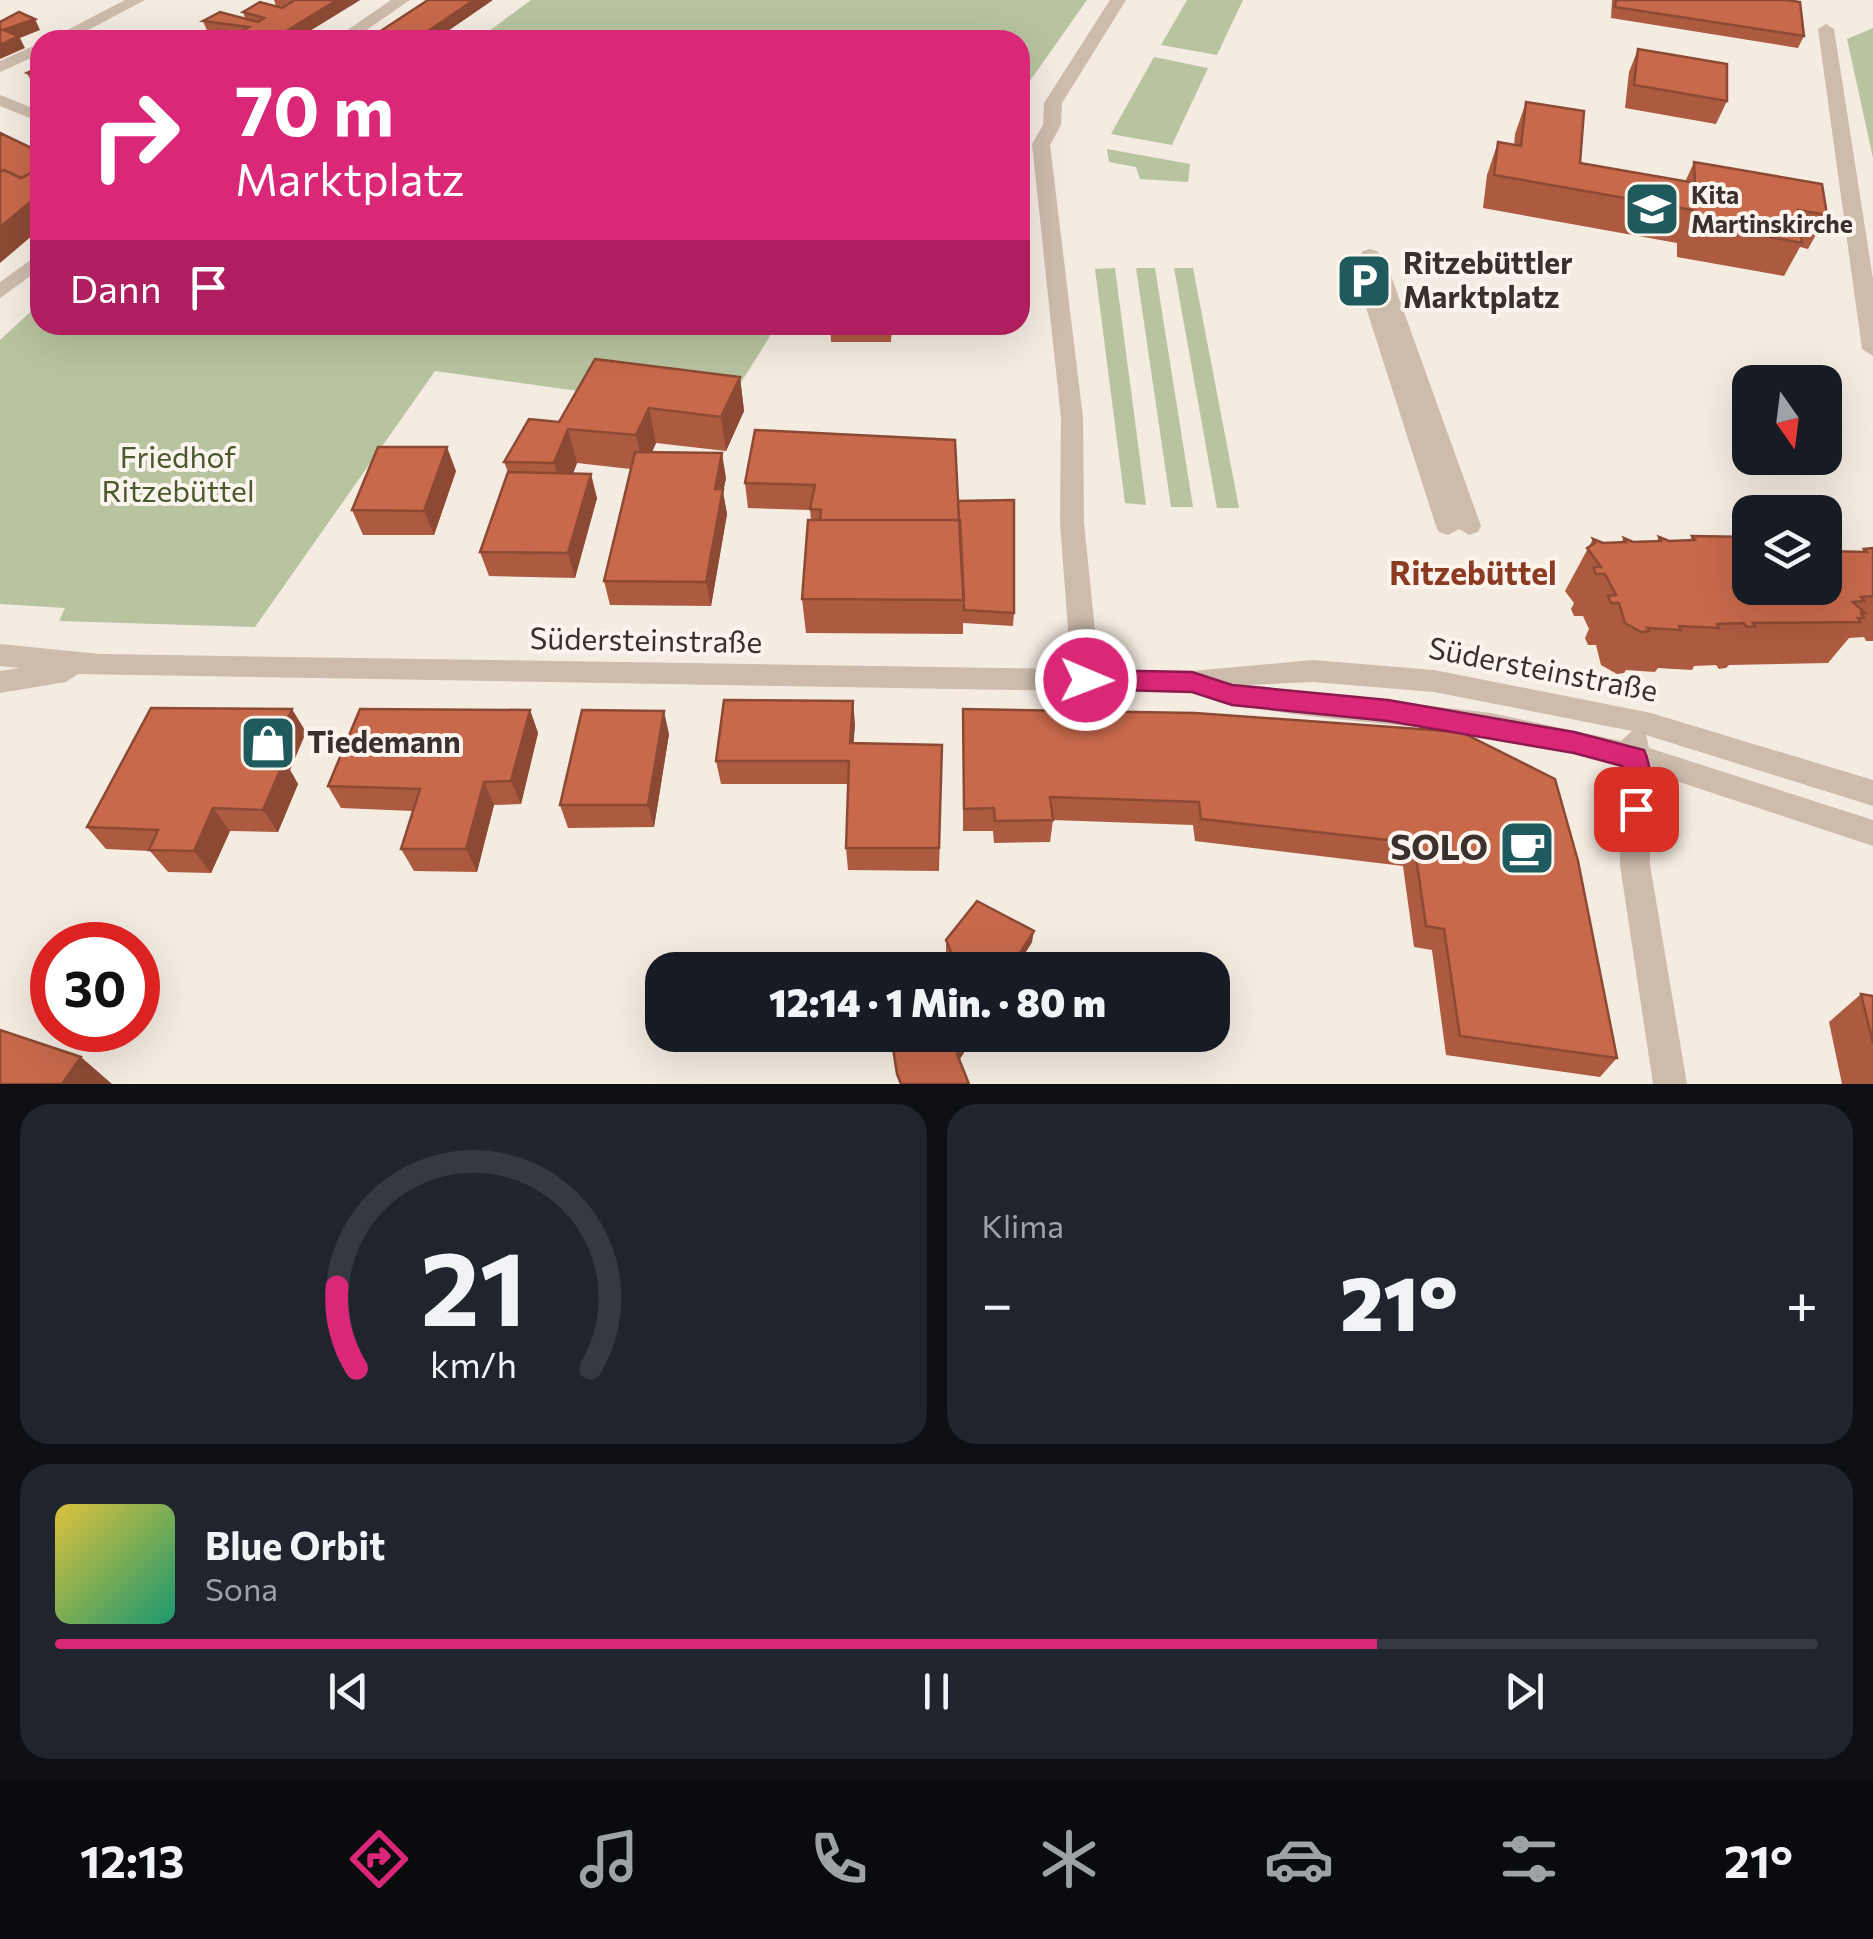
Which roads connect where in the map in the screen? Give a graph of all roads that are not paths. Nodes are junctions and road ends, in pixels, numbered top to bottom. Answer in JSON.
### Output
{"nodes":[{"id":1,"x":136,"y":0,"type":"edge"},
{"id":2,"x":402,"y":0,"type":"edge"},
{"id":3,"x":1118,"y":0,"type":"edge"},
{"id":4,"x":1826,"y":29,"type":"dead end"},
{"id":5,"x":76,"y":30,"type":"edge"},
{"id":6,"x":356,"y":30,"type":"edge"},
{"id":7,"x":30,"y":53,"type":"edge"},
{"id":8,"x":0,"y":68,"type":"edge"},
{"id":9,"x":0,"y":100,"type":"edge"},
{"id":10,"x":30,"y":113,"type":"edge"},
{"id":11,"x":30,"y":267,"type":"edge"},
{"id":12,"x":0,"y":292,"type":"edge"},
{"id":13,"x":1873,"y":349,"type":"edge"},
{"id":14,"x":1458,"y":526,"type":"joint"},
{"id":15,"x":0,"y":655,"type":"edge"},
{"id":16,"x":100,"y":665,"type":"junction"},
{"id":17,"x":1086,"y":680,"type":"junction"},
{"id":18,"x":0,"y":682,"type":"edge"},
{"id":19,"x":1192,"y":682,"type":"junction"},
{"id":20,"x":1635,"y":720,"type":"junction"},
{"id":21,"x":1635,"y":758,"type":"junction"},
{"id":22,"x":1873,"y":793,"type":"edge"},
{"id":23,"x":1873,"y":833,"type":"edge"},
{"id":24,"x":1670,"y":1084,"type":"edge"}],
"edges":[{"from":1,"to":5,"type":"street"},
{"from":2,"to":6,"type":"street"},
{"from":3,"to":17,"type":"street"},
{"from":4,"to":13,"type":"street"},
{"from":7,"to":8,"type":"street"},
{"from":9,"to":10,"type":"street"},
{"from":11,"to":12,"type":"street"},
{"from":14,"to":14,"type":"street"},
{"from":15,"to":16,"type":"street","name":"Südersteinstraße"},
{"from":16,"to":17,"type":"street","name":"Südersteinstraße"},
{"from":16,"to":18,"type":"street","name":"Südersteinstraße"},
{"from":17,"to":19,"type":"street","name":"Südersteinstraße"},
{"from":19,"to":20,"type":"street","name":"Südersteinstraße"},
{"from":19,"to":21,"type":"street","name":"Südersteinstraße"},
{"from":20,"to":21,"type":"street"},
{"from":20,"to":22,"type":"street","name":"Südersteinstraße"},
{"from":21,"to":23,"type":"street","name":"Südersteinstraße"},
{"from":21,"to":24,"type":"street"}]}
